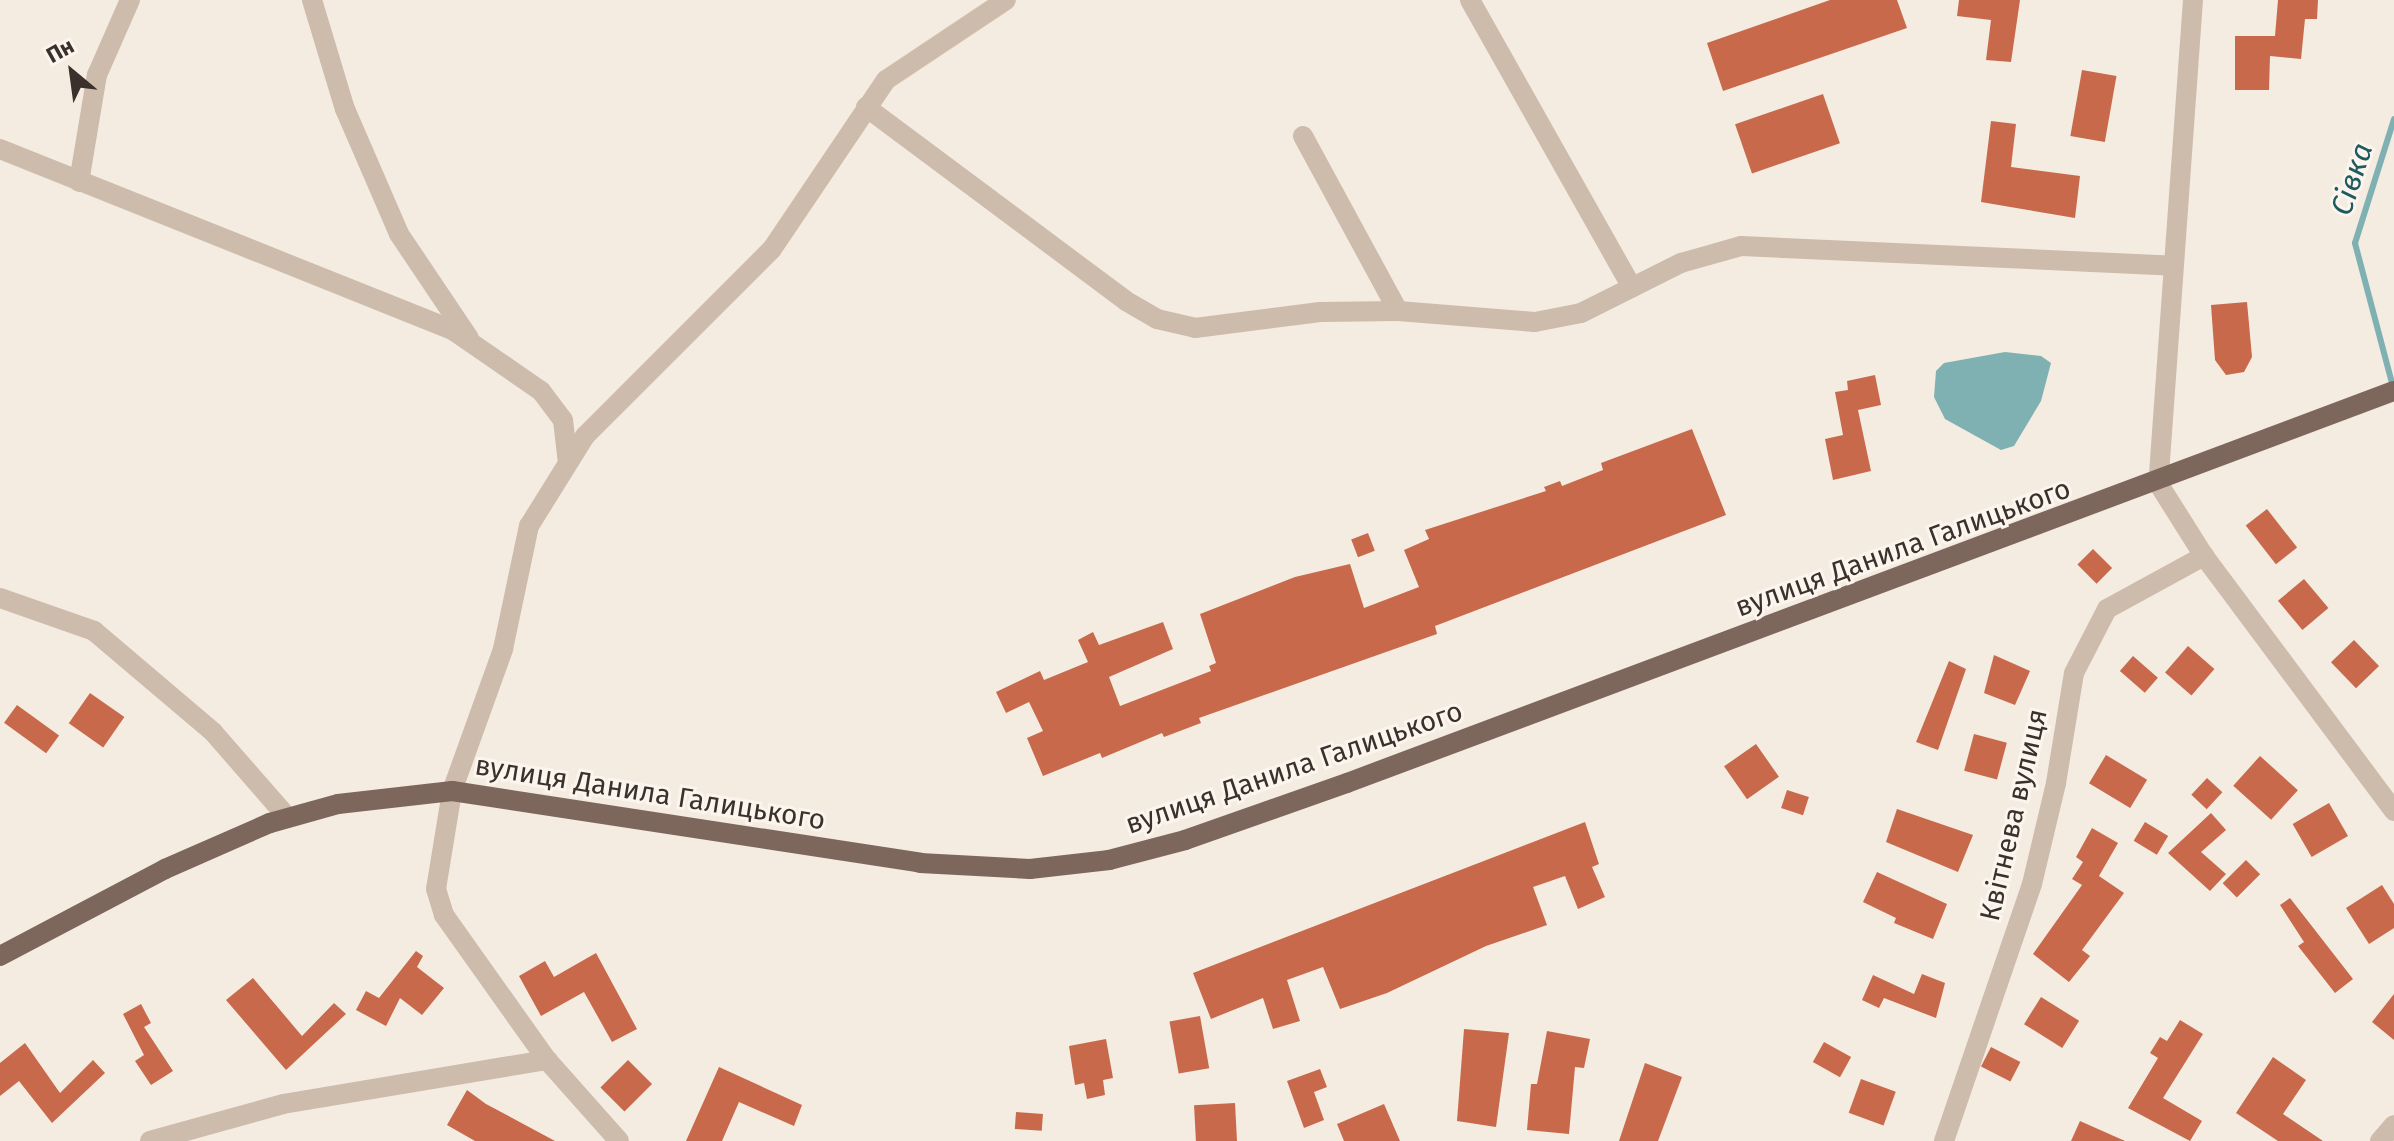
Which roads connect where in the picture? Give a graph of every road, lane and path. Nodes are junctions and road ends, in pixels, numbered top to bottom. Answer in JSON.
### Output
{"nodes":[{"id":1,"x":130,"y":0,"type":"edge"},
{"id":2,"x":312,"y":0,"type":"edge"},
{"id":3,"x":1006,"y":0,"type":"edge"},
{"id":4,"x":1470,"y":0,"type":"edge"},
{"id":5,"x":2193,"y":0,"type":"edge"},
{"id":6,"x":866,"y":107,"type":"junction"},
{"id":7,"x":1303,"y":136,"type":"dead end"},
{"id":8,"x":0,"y":149,"type":"edge"},
{"id":9,"x":79,"y":182,"type":"junction"},
{"id":10,"x":2174,"y":266,"type":"junction"},
{"id":11,"x":1632,"y":287,"type":"junction"},
{"id":12,"x":1398,"y":311,"type":"junction"},
{"id":13,"x":474,"y":344,"type":"junction"},
{"id":14,"x":2394,"y":391,"type":"edge"},
{"id":15,"x":568,"y":463,"type":"junction"},
{"id":16,"x":2158,"y":483,"type":"junction"},
{"id":17,"x":2204,"y":556,"type":"junction"},
{"id":18,"x":0,"y":598,"type":"edge"},
{"id":19,"x":452,"y":791,"type":"junction"},
{"id":20,"x":2394,"y":811,"type":"edge"},
{"id":21,"x":288,"y":818,"type":"junction"},
{"id":22,"x":0,"y":956,"type":"edge"},
{"id":23,"x":547,"y":1060,"type":"junction"},
{"id":24,"x":2394,"y":1125,"type":"edge"},
{"id":25,"x":150,"y":1141,"type":"edge"},
{"id":26,"x":619,"y":1141,"type":"edge"},
{"id":27,"x":1944,"y":1141,"type":"edge"},
{"id":28,"x":2380,"y":1141,"type":"edge"}],
"edges":[{"from":1,"to":9,"type":"street"},
{"from":2,"to":13,"type":"street"},
{"from":3,"to":6,"type":"street"},
{"from":4,"to":11,"type":"street"},
{"from":5,"to":10,"type":"street"},
{"from":6,"to":12,"type":"street"},
{"from":6,"to":15,"type":"street"},
{"from":7,"to":12,"type":"street"},
{"from":8,"to":9,"type":"street"},
{"from":9,"to":13,"type":"street"},
{"from":10,"to":11,"type":"street"},
{"from":10,"to":16,"type":"street"},
{"from":11,"to":12,"type":"street"},
{"from":13,"to":15,"type":"street"},
{"from":14,"to":16,"type":"main road","name":"вулиця Данила Галицького"},
{"from":15,"to":19,"type":"street"},
{"from":16,"to":17,"type":"street"},
{"from":16,"to":19,"type":"main road","name":"вулиця Данила Галицького"},
{"from":17,"to":20,"type":"street"},
{"from":17,"to":27,"type":"street","name":"Квітнева вулиця"},
{"from":18,"to":21,"type":"street"},
{"from":19,"to":21,"type":"main road","name":"вулиця Данила Галицького"},
{"from":19,"to":23,"type":"street"},
{"from":21,"to":22,"type":"main road","name":"вулиця Данила Галицького"},
{"from":23,"to":25,"type":"street"},
{"from":23,"to":26,"type":"street"},
{"from":24,"to":28,"type":"street"}]}
